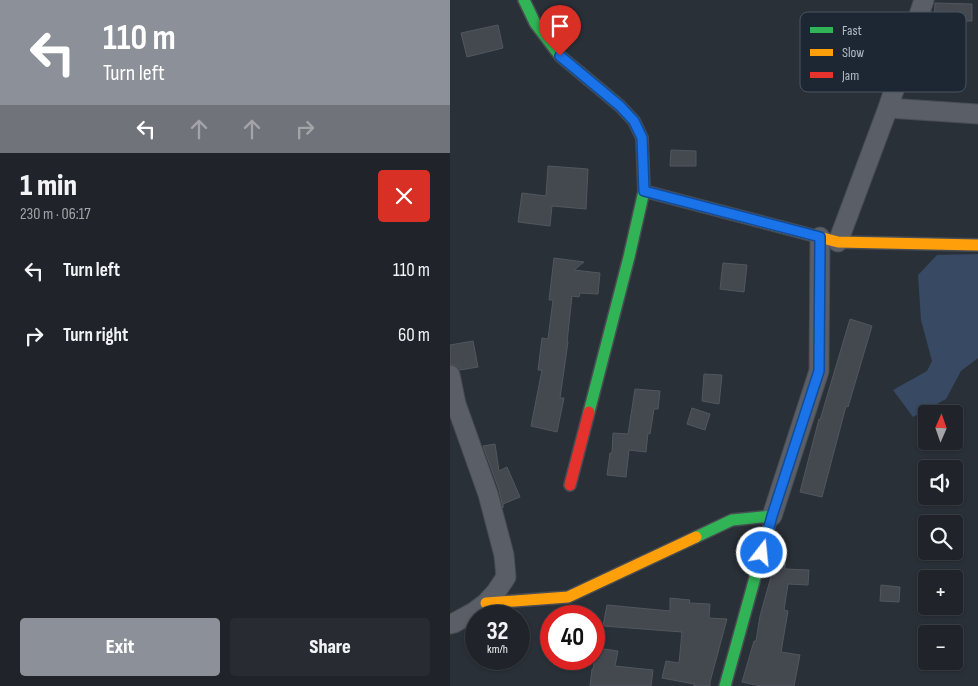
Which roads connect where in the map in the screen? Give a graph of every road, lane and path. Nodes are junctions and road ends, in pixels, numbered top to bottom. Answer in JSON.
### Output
{"nodes":[{"id":1,"x":524,"y":0,"type":"edge"},
{"id":2,"x":924,"y":0,"type":"edge"},
{"id":3,"x":920,"y":12,"type":"edge"},
{"id":4,"x":893,"y":92,"type":"edge"},
{"id":5,"x":888,"y":108,"type":"junction"},
{"id":6,"x":978,"y":114,"type":"edge"},
{"id":7,"x":644,"y":191,"type":"junction"},
{"id":8,"x":829,"y":240,"type":"junction"},
{"id":9,"x":978,"y":245,"type":"edge"},
{"id":10,"x":450,"y":375,"type":"edge"},
{"id":11,"x":570,"y":485,"type":"dead end"},
{"id":12,"x":772,"y":516,"type":"junction"},
{"id":13,"x":486,"y":603,"type":"junction"},
{"id":14,"x":450,"y":624,"type":"edge"},
{"id":15,"x":725,"y":686,"type":"edge"}],
"edges":[{"from":1,"to":7,"type":"street"},
{"from":2,"to":3,"type":"street"},
{"from":4,"to":5,"type":"street"},
{"from":5,"to":6,"type":"street"},
{"from":5,"to":8,"type":"street"},
{"from":7,"to":8,"type":"street"},
{"from":7,"to":11,"type":"street"},
{"from":8,"to":9,"type":"street"},
{"from":8,"to":12,"type":"street"},
{"from":10,"to":13,"type":"street"},
{"from":12,"to":13,"type":"street"},
{"from":12,"to":15,"type":"street"},
{"from":13,"to":14,"type":"street"}]}
